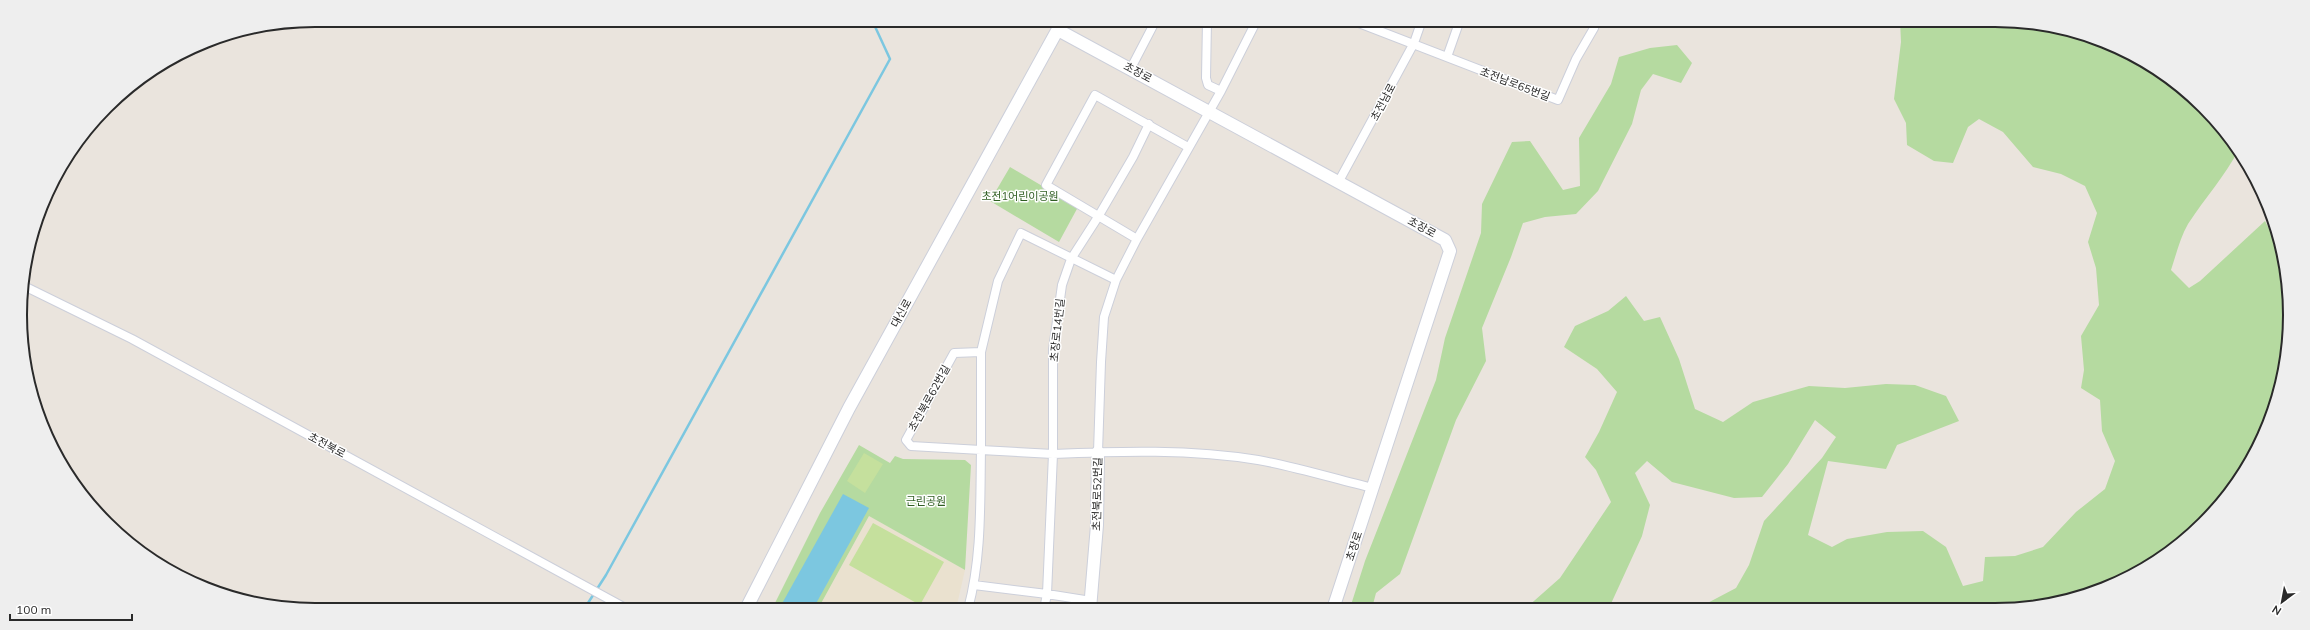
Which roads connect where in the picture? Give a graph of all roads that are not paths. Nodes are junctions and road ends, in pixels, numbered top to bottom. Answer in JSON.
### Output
{"nodes":[{"id":1,"x":1060,"y":27,"type":"edge"},
{"id":2,"x":1064,"y":27,"type":"edge"},
{"id":3,"x":1152,"y":27,"type":"edge"},
{"id":4,"x":1206,"y":27,"type":"edge"},
{"id":5,"x":1253,"y":27,"type":"edge"},
{"id":6,"x":1369,"y":27,"type":"edge"},
{"id":7,"x":1420,"y":27,"type":"edge"},
{"id":8,"x":1458,"y":27,"type":"edge"},
{"id":9,"x":1594,"y":27,"type":"edge"},
{"id":10,"x":1414,"y":43,"type":"junction"},
{"id":11,"x":1448,"y":57,"type":"junction"},
{"id":12,"x":1131,"y":68,"type":"junction"},
{"id":13,"x":1221,"y":91,"type":"junction"},
{"id":14,"x":1210,"y":111,"type":"junction"},
{"id":15,"x":1149,"y":124,"type":"junction"},
{"id":16,"x":1188,"y":148,"type":"junction"},
{"id":17,"x":1339,"y":181,"type":"junction"},
{"id":18,"x":1098,"y":217,"type":"junction"},
{"id":19,"x":1137,"y":239,"type":"junction"},
{"id":20,"x":1071,"y":258,"type":"junction"},
{"id":21,"x":1116,"y":280,"type":"junction"},
{"id":22,"x":28,"y":288,"type":"edge"},
{"id":23,"x":981,"y":352,"type":"junction"},
{"id":24,"x":981,"y":450,"type":"junction"},
{"id":25,"x":1098,"y":452,"type":"junction"},
{"id":26,"x":1053,"y":454,"type":"junction"},
{"id":27,"x":1373,"y":488,"type":"junction"},
{"id":28,"x":974,"y":585,"type":"junction"},
{"id":29,"x":1047,"y":594,"type":"junction"},
{"id":30,"x":617,"y":603,"type":"edge"},
{"id":31,"x":749,"y":603,"type":"edge"},
{"id":32,"x":970,"y":603,"type":"edge"},
{"id":33,"x":1045,"y":603,"type":"edge"},
{"id":34,"x":1082,"y":603,"type":"edge"},
{"id":35,"x":1090,"y":603,"type":"edge"},
{"id":36,"x":1335,"y":603,"type":"edge"}],
"edges":[{"from":1,"to":31,"type":"street","name":"대신로"},
{"from":2,"to":12,"type":"street","name":"초장로"},
{"from":3,"to":12,"type":"street"},
{"from":4,"to":13,"type":"street"},
{"from":5,"to":13,"type":"street"},
{"from":6,"to":10,"type":"street","name":"초전남로65번길"},
{"from":7,"to":10,"type":"street","name":"초전남로"},
{"from":8,"to":11,"type":"street"},
{"from":9,"to":11,"type":"street","name":"초전남로65번길"},
{"from":10,"to":11,"type":"street","name":"초전남로65번길"},
{"from":10,"to":17,"type":"street","name":"초전남로"},
{"from":12,"to":14,"type":"street","name":"초장로"},
{"from":13,"to":14,"type":"street"},
{"from":14,"to":16,"type":"street"},
{"from":14,"to":17,"type":"street","name":"초장로"},
{"from":15,"to":16,"type":"street"},
{"from":15,"to":18,"type":"street"},
{"from":15,"to":18,"type":"street"},
{"from":16,"to":19,"type":"street"},
{"from":17,"to":27,"type":"street","name":"초장로"},
{"from":18,"to":19,"type":"street"},
{"from":18,"to":20,"type":"street","name":"초장로14번길"},
{"from":19,"to":21,"type":"street"},
{"from":20,"to":21,"type":"street"},
{"from":20,"to":23,"type":"street"},
{"from":20,"to":26,"type":"street","name":"초장로14번길"},
{"from":21,"to":25,"type":"street"},
{"from":22,"to":30,"type":"street","name":"초전북로"},
{"from":23,"to":24,"type":"street"},
{"from":23,"to":24,"type":"street","name":"초전북로62번길"},
{"from":24,"to":26,"type":"street","name":"초전북로52번길"},
{"from":24,"to":28,"type":"street"},
{"from":25,"to":26,"type":"street","name":"초전북로52번길"},
{"from":25,"to":27,"type":"street"},
{"from":25,"to":35,"type":"street","name":"초전북로52번길"},
{"from":26,"to":29,"type":"street"},
{"from":27,"to":36,"type":"street","name":"초장로"},
{"from":28,"to":29,"type":"street","name":"초전북로52번길"},
{"from":28,"to":32,"type":"street"},
{"from":29,"to":33,"type":"street"},
{"from":29,"to":34,"type":"street","name":"초전북로52번길"}]}
